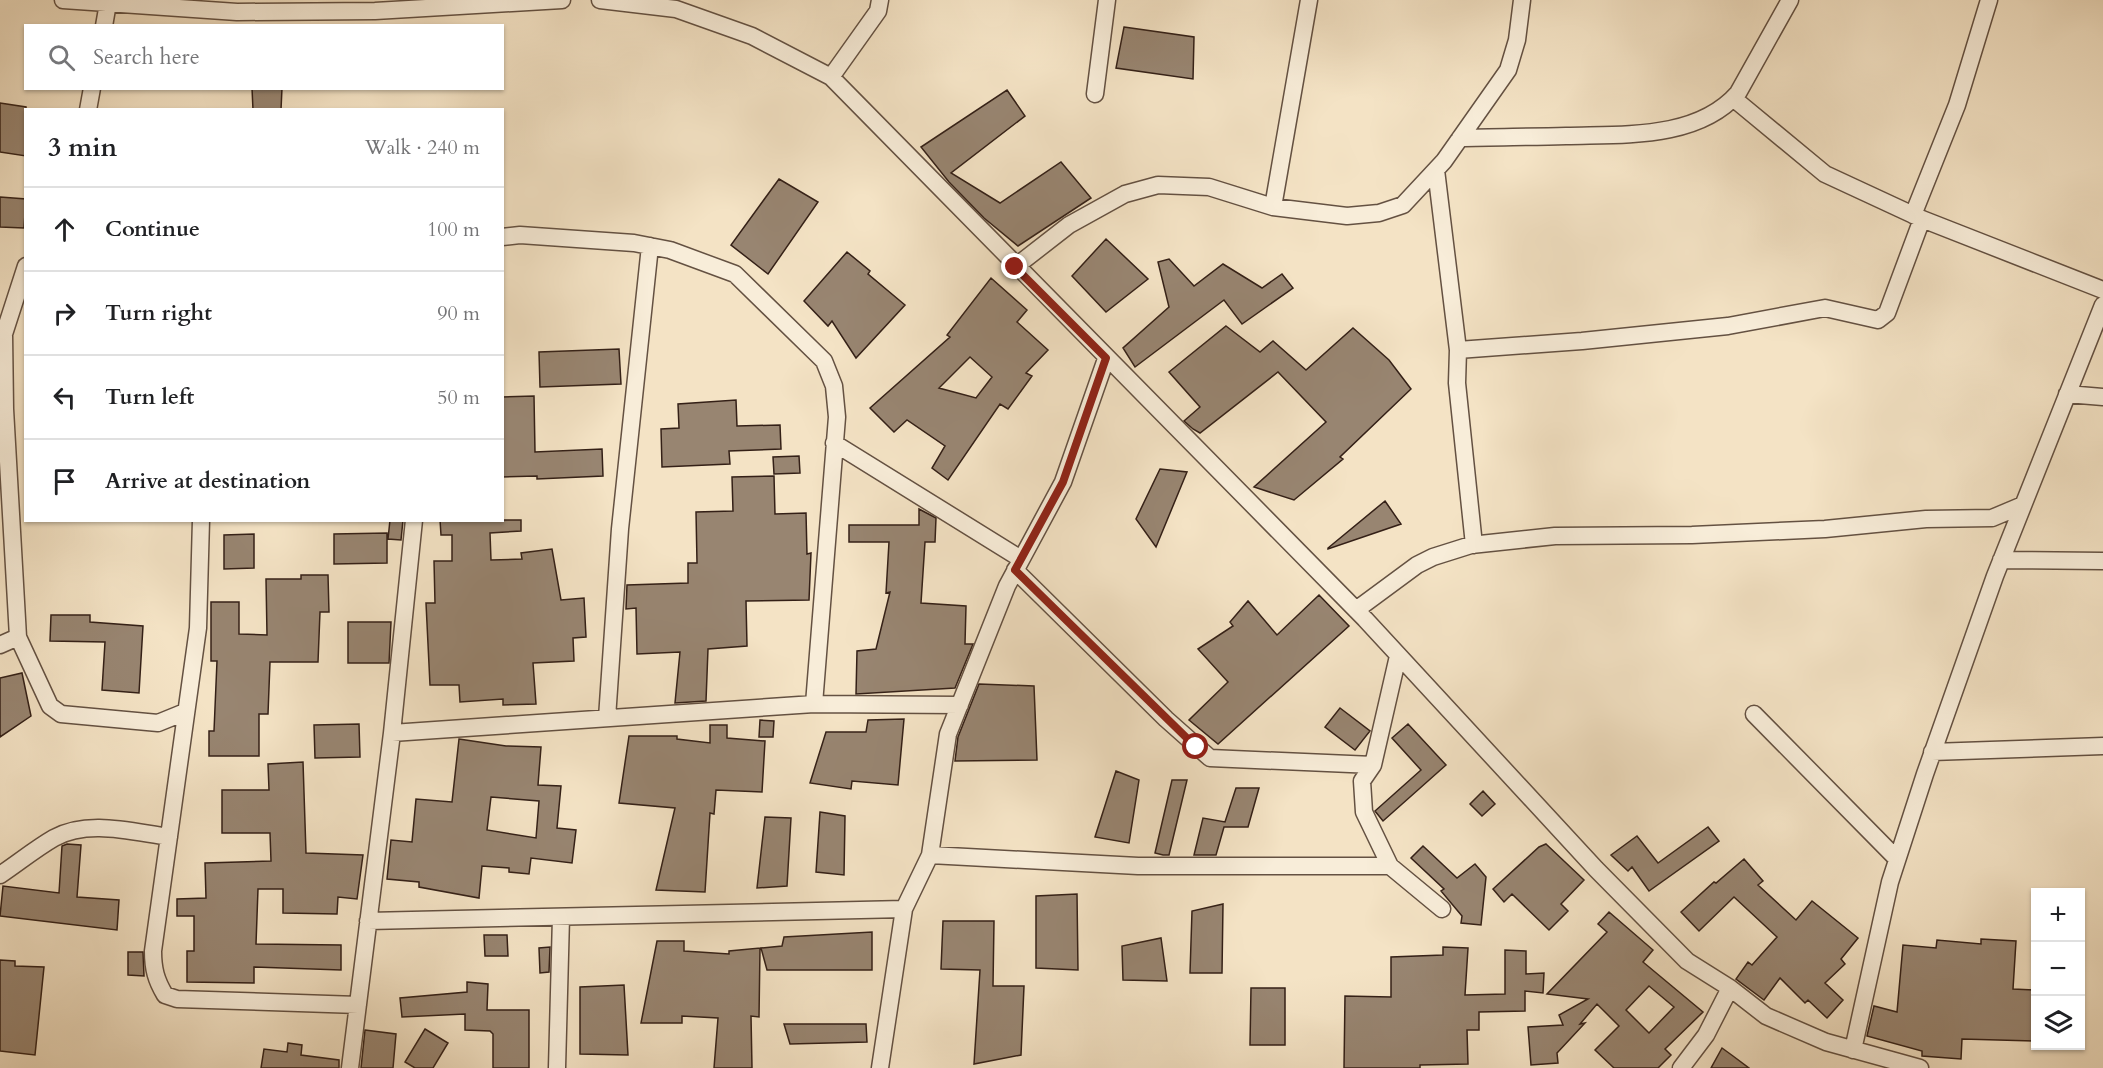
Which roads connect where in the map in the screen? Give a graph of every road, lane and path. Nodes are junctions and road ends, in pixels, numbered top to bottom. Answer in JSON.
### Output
{"nodes":[{"id":1,"x":63,"y":0,"type":"edge"},
{"id":2,"x":562,"y":0,"type":"edge"},
{"id":3,"x":600,"y":0,"type":"edge"},
{"id":4,"x":880,"y":0,"type":"edge"},
{"id":5,"x":1107,"y":0,"type":"edge"},
{"id":6,"x":1309,"y":0,"type":"edge"},
{"id":7,"x":1522,"y":0,"type":"edge"},
{"id":8,"x":1790,"y":0,"type":"edge"},
{"id":9,"x":1989,"y":0,"type":"edge"},
{"id":10,"x":108,"y":3,"type":"junction"},
{"id":11,"x":104,"y":24,"type":"edge"},
{"id":12,"x":831,"y":77,"type":"junction"},
{"id":13,"x":92,"y":90,"type":"edge"},
{"id":14,"x":1095,"y":94,"type":"dead end"},
{"id":15,"x":1733,"y":98,"type":"junction"},
{"id":16,"x":88,"y":108,"type":"edge"},
{"id":17,"x":1460,"y":138,"type":"junction"},
{"id":18,"x":1436,"y":170,"type":"junction"},
{"id":19,"x":1273,"y":207,"type":"junction"},
{"id":20,"x":1918,"y":217,"type":"junction"},
{"id":21,"x":504,"y":237,"type":"edge"},
{"id":22,"x":650,"y":246,"type":"junction"},
{"id":23,"x":1015,"y":267,"type":"junction"},
{"id":24,"x":24,"y":272,"type":"edge"},
{"id":25,"x":2103,"y":290,"type":"edge"},
{"id":26,"x":2103,"y":304,"type":"edge"},
{"id":27,"x":1458,"y":350,"type":"junction"},
{"id":28,"x":1106,"y":358,"type":"junction"},
{"id":29,"x":2067,"y":394,"type":"junction"},
{"id":30,"x":2103,"y":396,"type":"edge"},
{"id":31,"x":834,"y":443,"type":"junction"},
{"id":32,"x":2023,"y":505,"type":"junction"},
{"id":33,"x":1992,"y":518,"type":"junction"},
{"id":34,"x":201,"y":522,"type":"edge"},
{"id":35,"x":414,"y":522,"type":"edge"},
{"id":36,"x":2009,"y":540,"type":"junction"},
{"id":37,"x":1474,"y":544,"type":"junction"},
{"id":38,"x":2001,"y":560,"type":"junction"},
{"id":39,"x":2103,"y":561,"type":"edge"},
{"id":40,"x":1018,"y":564,"type":"junction"},
{"id":41,"x":1356,"y":610,"type":"junction"},
{"id":42,"x":18,"y":637,"type":"junction"},
{"id":43,"x":0,"y":645,"type":"edge"},
{"id":44,"x":1398,"y":656,"type":"junction"},
{"id":45,"x":814,"y":704,"type":"junction"},
{"id":46,"x":960,"y":705,"type":"junction"},
{"id":47,"x":185,"y":712,"type":"junction"},
{"id":48,"x":1754,"y":714,"type":"dead end"},
{"id":49,"x":607,"y":718,"type":"junction"},
{"id":50,"x":158,"y":723,"type":"junction"},
{"id":51,"x":392,"y":733,"type":"junction"},
{"id":52,"x":179,"y":746,"type":"junction"},
{"id":53,"x":2103,"y":746,"type":"edge"},
{"id":54,"x":1932,"y":752,"type":"junction"},
{"id":55,"x":1374,"y":765,"type":"junction"},
{"id":56,"x":169,"y":837,"type":"junction"},
{"id":57,"x":930,"y":855,"type":"junction"},
{"id":58,"x":1897,"y":859,"type":"junction"},
{"id":59,"x":1390,"y":866,"type":"junction"},
{"id":60,"x":0,"y":875,"type":"edge"},
{"id":61,"x":904,"y":909,"type":"junction"},
{"id":62,"x":1442,"y":909,"type":"dead end"},
{"id":63,"x":561,"y":917,"type":"junction"},
{"id":64,"x":368,"y":921,"type":"junction"},
{"id":65,"x":1730,"y":988,"type":"junction"},
{"id":66,"x":358,"y":1005,"type":"junction"},
{"id":67,"x":1853,"y":1050,"type":"junction"},
{"id":68,"x":350,"y":1068,"type":"edge"},
{"id":69,"x":557,"y":1068,"type":"edge"},
{"id":70,"x":880,"y":1068,"type":"edge"},
{"id":71,"x":1681,"y":1068,"type":"edge"},
{"id":72,"x":1920,"y":1068,"type":"edge"}],
"edges":[{"from":1,"to":10,"type":"street"},
{"from":2,"to":10,"type":"street"},
{"from":3,"to":12,"type":"street"},
{"from":4,"to":12,"type":"street"},
{"from":5,"to":14,"type":"street"},
{"from":6,"to":19,"type":"street"},
{"from":7,"to":17,"type":"street"},
{"from":8,"to":15,"type":"street"},
{"from":9,"to":20,"type":"street"},
{"from":10,"to":11,"type":"street"},
{"from":12,"to":23,"type":"street"},
{"from":13,"to":16,"type":"street"},
{"from":15,"to":17,"type":"street"},
{"from":15,"to":20,"type":"street"},
{"from":17,"to":18,"type":"street"},
{"from":18,"to":19,"type":"street"},
{"from":18,"to":27,"type":"street"},
{"from":19,"to":23,"type":"street"},
{"from":20,"to":25,"type":"street"},
{"from":20,"to":27,"type":"street"},
{"from":21,"to":22,"type":"street"},
{"from":22,"to":31,"type":"street"},
{"from":22,"to":49,"type":"street"},
{"from":23,"to":28,"type":"street"},
{"from":24,"to":42,"type":"street"},
{"from":26,"to":29,"type":"street"},
{"from":27,"to":37,"type":"street"},
{"from":28,"to":40,"type":"street"},
{"from":28,"to":41,"type":"street"},
{"from":29,"to":30,"type":"street"},
{"from":29,"to":32,"type":"street"},
{"from":31,"to":40,"type":"street"},
{"from":31,"to":45,"type":"street"},
{"from":32,"to":33,"type":"street"},
{"from":32,"to":36,"type":"street"},
{"from":33,"to":36,"type":"street"},
{"from":33,"to":37,"type":"street"},
{"from":34,"to":47,"type":"street"},
{"from":35,"to":51,"type":"street"},
{"from":36,"to":38,"type":"street"},
{"from":37,"to":41,"type":"street"},
{"from":38,"to":39,"type":"street"},
{"from":38,"to":54,"type":"street"},
{"from":40,"to":46,"type":"street"},
{"from":40,"to":55,"type":"street"},
{"from":41,"to":44,"type":"street"},
{"from":42,"to":43,"type":"street"},
{"from":42,"to":50,"type":"street"},
{"from":44,"to":55,"type":"street"},
{"from":44,"to":65,"type":"street"},
{"from":45,"to":46,"type":"street"},
{"from":45,"to":49,"type":"street"},
{"from":46,"to":57,"type":"street"},
{"from":47,"to":50,"type":"street"},
{"from":47,"to":52,"type":"street"},
{"from":48,"to":58,"type":"street"},
{"from":49,"to":51,"type":"street"},
{"from":50,"to":52,"type":"street"},
{"from":51,"to":64,"type":"street"},
{"from":52,"to":56,"type":"street"},
{"from":53,"to":54,"type":"street"},
{"from":54,"to":58,"type":"street"},
{"from":55,"to":59,"type":"street"},
{"from":56,"to":60,"type":"street"},
{"from":56,"to":66,"type":"street"},
{"from":57,"to":59,"type":"street"},
{"from":57,"to":61,"type":"street"},
{"from":58,"to":67,"type":"street"},
{"from":59,"to":62,"type":"street"},
{"from":61,"to":63,"type":"street"},
{"from":61,"to":70,"type":"street"},
{"from":63,"to":64,"type":"street"},
{"from":63,"to":69,"type":"street"},
{"from":64,"to":66,"type":"street"},
{"from":65,"to":67,"type":"street"},
{"from":65,"to":71,"type":"street"},
{"from":66,"to":68,"type":"street"},
{"from":67,"to":72,"type":"street"}]}
